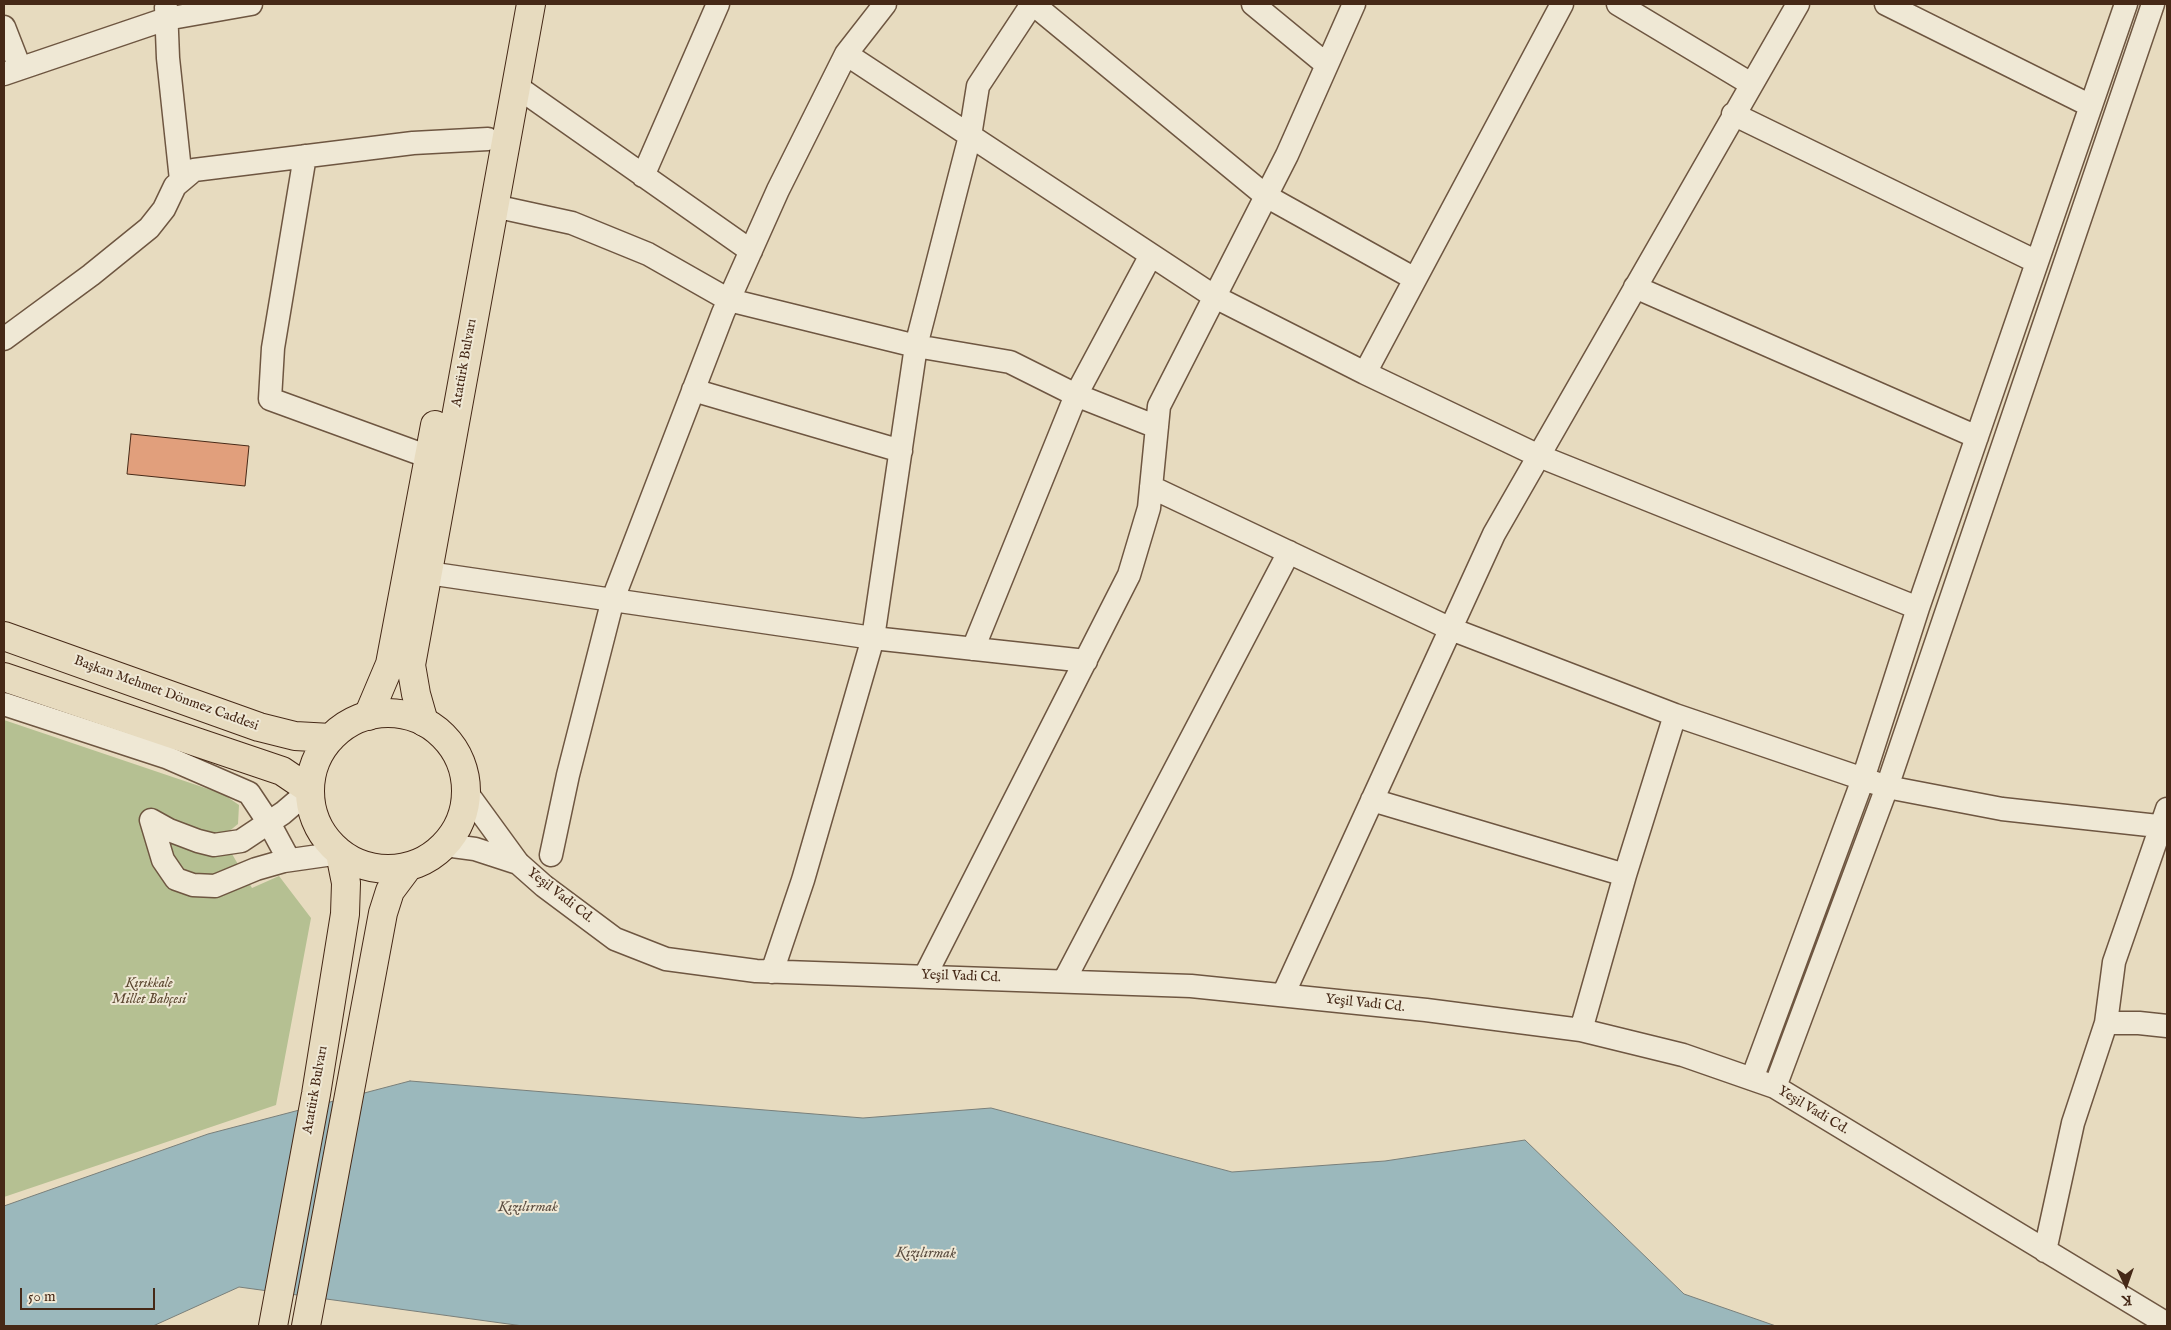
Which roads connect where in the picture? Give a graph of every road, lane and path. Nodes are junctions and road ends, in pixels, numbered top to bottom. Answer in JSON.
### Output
{"nodes":[{"id":1,"x":251,"y":4,"type":"edge"},
{"id":2,"x":513,"y":4,"type":"edge"},
{"id":3,"x":531,"y":4,"type":"edge"},
{"id":4,"x":718,"y":4,"type":"edge"},
{"id":5,"x":1033,"y":4,"type":"edge"},
{"id":6,"x":1253,"y":4,"type":"edge"},
{"id":7,"x":1354,"y":4,"type":"edge"},
{"id":8,"x":1562,"y":4,"type":"edge"},
{"id":9,"x":1618,"y":4,"type":"edge"},
{"id":10,"x":1798,"y":4,"type":"edge"},
{"id":11,"x":1886,"y":4,"type":"edge"},
{"id":12,"x":2126,"y":4,"type":"edge"},
{"id":13,"x":2153,"y":4,"type":"edge"},
{"id":14,"x":883,"y":5,"type":"edge"},
{"id":15,"x":166,"y":12,"type":"edge"},
{"id":16,"x":4,"y":27,"type":"edge"},
{"id":17,"x":846,"y":54,"type":"junction"},
{"id":18,"x":1327,"y":66,"type":"junction"},
{"id":19,"x":12,"y":71,"type":"edge"},
{"id":20,"x":1751,"y":84,"type":"junction"},
{"id":21,"x":516,"y":86,"type":"junction"},
{"id":22,"x":2091,"y":106,"type":"junction"},
{"id":23,"x":1733,"y":114,"type":"junction"},
{"id":24,"x":970,"y":136,"type":"junction"},
{"id":25,"x":488,"y":139,"type":"junction"},
{"id":26,"x":305,"y":156,"type":"junction"},
{"id":27,"x":643,"y":176,"type":"junction"},
{"id":28,"x":181,"y":180,"type":"junction"},
{"id":29,"x":1266,"y":196,"type":"junction"},
{"id":30,"x":494,"y":206,"type":"junction"},
{"id":31,"x":751,"y":251,"type":"junction"},
{"id":32,"x":1151,"y":255,"type":"junction"},
{"id":33,"x":2037,"y":262,"type":"junction"},
{"id":34,"x":1415,"y":279,"type":"junction"},
{"id":35,"x":1634,"y":287,"type":"junction"},
{"id":36,"x":1215,"y":297,"type":"junction"},
{"id":37,"x":729,"y":300,"type":"junction"},
{"id":38,"x":4,"y":339,"type":"edge"},
{"id":39,"x":916,"y":346,"type":"junction"},
{"id":40,"x":1365,"y":373,"type":"junction"},
{"id":41,"x":694,"y":390,"type":"junction"},
{"id":42,"x":1076,"y":395,"type":"junction"},
{"id":43,"x":1157,"y":427,"type":"junction"},
{"id":44,"x":1977,"y":437,"type":"junction"},
{"id":45,"x":900,"y":451,"type":"junction"},
{"id":46,"x":1539,"y":456,"type":"junction"},
{"id":47,"x":429,"y":457,"type":"junction"},
{"id":48,"x":1152,"y":487,"type":"junction"},
{"id":49,"x":1289,"y":552,"type":"junction"},
{"id":50,"x":428,"y":573,"type":"junction"},
{"id":51,"x":613,"y":599,"type":"junction"},
{"id":52,"x":1918,"y":608,"type":"junction"},
{"id":53,"x":1451,"y":629,"type":"junction"},
{"id":54,"x":4,"y":636,"type":"edge"},
{"id":55,"x":873,"y":638,"type":"junction"},
{"id":56,"x":972,"y":649,"type":"junction"},
{"id":57,"x":1086,"y":661,"type":"junction"},
{"id":58,"x":4,"y":677,"type":"edge"},
{"id":59,"x":4,"y":704,"type":"edge"},
{"id":60,"x":1675,"y":714,"type":"junction"},
{"id":61,"x":368,"y":716,"type":"junction"},
{"id":62,"x":424,"y":722,"type":"junction"},
{"id":63,"x":331,"y":738,"type":"junction"},
{"id":64,"x":1864,"y":779,"type":"junction"},
{"id":65,"x":1887,"y":787,"type":"junction"},
{"id":66,"x":310,"y":790,"type":"junction"},
{"id":67,"x":467,"y":793,"type":"junction"},
{"id":68,"x":1372,"y":800,"type":"junction"},
{"id":69,"x":2165,"y":820,"type":"edge"},
{"id":70,"x":269,"y":823,"type":"junction"},
{"id":71,"x":445,"y":845,"type":"junction"},
{"id":72,"x":340,"y":853,"type":"junction"},
{"id":73,"x":552,"y":855,"type":"dead end"},
{"id":74,"x":289,"y":860,"type":"junction"},
{"id":75,"x":518,"y":863,"type":"junction"},
{"id":76,"x":408,"y":866,"type":"junction"},
{"id":77,"x":1625,"y":875,"type":"junction"},
{"id":78,"x":772,"y":972,"type":"junction"},
{"id":79,"x":925,"y":976,"type":"junction"},
{"id":80,"x":1064,"y":981,"type":"junction"},
{"id":81,"x":1283,"y":995,"type":"junction"},
{"id":82,"x":2106,"y":1023,"type":"junction"},
{"id":83,"x":2167,"y":1026,"type":"edge"},
{"id":84,"x":1581,"y":1030,"type":"junction"},
{"id":85,"x":1752,"y":1080,"type":"junction"},
{"id":86,"x":1775,"y":1087,"type":"junction"},
{"id":87,"x":2045,"y":1251,"type":"junction"},
{"id":88,"x":2167,"y":1324,"type":"edge"},
{"id":89,"x":273,"y":1326,"type":"edge"},
{"id":90,"x":306,"y":1326,"type":"edge"}],
"edges":[{"from":1,"to":15,"type":"street"},
{"from":2,"to":25,"type":"main road","name":"Atatürk Bulvarı"},
{"from":3,"to":21,"type":"main road","name":"Atatürk Bulvarı"},
{"from":4,"to":27,"type":"street"},
{"from":5,"to":24,"type":"street"},
{"from":5,"to":29,"type":"street"},
{"from":6,"to":18,"type":"street"},
{"from":7,"to":18,"type":"street"},
{"from":8,"to":34,"type":"street"},
{"from":9,"to":20,"type":"street"},
{"from":10,"to":20,"type":"street"},
{"from":11,"to":22,"type":"street"},
{"from":12,"to":22,"type":"street"},
{"from":13,"to":65,"type":"street"},
{"from":14,"to":17,"type":"street"},
{"from":15,"to":19,"type":"street"},
{"from":15,"to":28,"type":"street"},
{"from":16,"to":19,"type":"street"},
{"from":17,"to":24,"type":"street"},
{"from":17,"to":31,"type":"street"},
{"from":18,"to":29,"type":"street"},
{"from":20,"to":23,"type":"street"},
{"from":21,"to":27,"type":"street"},
{"from":21,"to":30,"type":"main road","name":"Atatürk Bulvarı"},
{"from":22,"to":33,"type":"street"},
{"from":23,"to":33,"type":"street"},
{"from":23,"to":35,"type":"street"},
{"from":24,"to":32,"type":"street"},
{"from":24,"to":39,"type":"street"},
{"from":25,"to":26,"type":"street"},
{"from":25,"to":47,"type":"main road","name":"Atatürk Bulvarı"},
{"from":26,"to":28,"type":"street"},
{"from":26,"to":47,"type":"street"},
{"from":27,"to":31,"type":"street"},
{"from":28,"to":38,"type":"street"},
{"from":29,"to":34,"type":"street"},
{"from":29,"to":36,"type":"street"},
{"from":30,"to":37,"type":"street"},
{"from":30,"to":50,"type":"main road","name":"Atatürk Bulvarı"},
{"from":31,"to":37,"type":"street"},
{"from":32,"to":36,"type":"street"},
{"from":32,"to":42,"type":"street"},
{"from":33,"to":44,"type":"street"},
{"from":34,"to":40,"type":"street"},
{"from":35,"to":44,"type":"street"},
{"from":35,"to":46,"type":"street"},
{"from":36,"to":40,"type":"street"},
{"from":36,"to":43,"type":"street"},
{"from":37,"to":39,"type":"street"},
{"from":37,"to":41,"type":"street"},
{"from":39,"to":42,"type":"street"},
{"from":39,"to":45,"type":"street"},
{"from":40,"to":46,"type":"street"},
{"from":41,"to":45,"type":"street"},
{"from":41,"to":51,"type":"street"},
{"from":42,"to":43,"type":"street"},
{"from":42,"to":56,"type":"street"},
{"from":43,"to":48,"type":"street"},
{"from":44,"to":52,"type":"street"},
{"from":45,"to":55,"type":"street"},
{"from":46,"to":52,"type":"street"},
{"from":46,"to":53,"type":"street"},
{"from":47,"to":61,"type":"main road","name":"Atatürk Bulvarı"},
{"from":48,"to":49,"type":"street"},
{"from":48,"to":57,"type":"street"},
{"from":49,"to":53,"type":"street"},
{"from":49,"to":80,"type":"street"},
{"from":50,"to":51,"type":"street"},
{"from":50,"to":62,"type":"main road","name":"Atatürk Bulvarı"},
{"from":51,"to":55,"type":"street"},
{"from":51,"to":73,"type":"street"},
{"from":52,"to":64,"type":"street"},
{"from":53,"to":60,"type":"street"},
{"from":53,"to":68,"type":"street"},
{"from":54,"to":63,"type":"main road","name":"Başkan Mehmet Dönmez Caddesi"},
{"from":55,"to":56,"type":"street"},
{"from":55,"to":78,"type":"street"},
{"from":56,"to":57,"type":"street"},
{"from":57,"to":79,"type":"street"},
{"from":58,"to":66,"type":"main road"},
{"from":59,"to":70,"type":"street"},
{"from":60,"to":64,"type":"street"},
{"from":60,"to":77,"type":"street"},
{"from":61,"to":62,"type":"main road"},
{"from":61,"to":63,"type":"main road"},
{"from":62,"to":67,"type":"main road"},
{"from":63,"to":66,"type":"main road"},
{"from":64,"to":65,"type":"street"},
{"from":64,"to":85,"type":"street"},
{"from":65,"to":69,"type":"street"},
{"from":65,"to":86,"type":"street"},
{"from":66,"to":70,"type":"street"},
{"from":66,"to":72,"type":"main road"},
{"from":67,"to":71,"type":"main road"},
{"from":67,"to":75,"type":"street"},
{"from":68,"to":77,"type":"street"},
{"from":68,"to":81,"type":"street"},
{"from":69,"to":82,"type":"street"},
{"from":70,"to":74,"type":"street"},
{"from":70,"to":74,"type":"street"},
{"from":71,"to":75,"type":"street"},
{"from":71,"to":76,"type":"main road"},
{"from":72,"to":74,"type":"street"},
{"from":72,"to":76,"type":"main road"},
{"from":72,"to":89,"type":"main road","name":"Atatürk Bulvarı"},
{"from":75,"to":78,"type":"street","name":"Yeşil Vadi Cd."},
{"from":76,"to":90,"type":"main road"},
{"from":77,"to":84,"type":"street"},
{"from":78,"to":79,"type":"street","name":"Yeşil Vadi Cd."},
{"from":79,"to":80,"type":"street","name":"Yeşil Vadi Cd."},
{"from":80,"to":81,"type":"street","name":"Yeşil Vadi Cd."},
{"from":81,"to":84,"type":"street","name":"Yeşil Vadi Cd."},
{"from":82,"to":83,"type":"street"},
{"from":82,"to":87,"type":"street"},
{"from":84,"to":85,"type":"street","name":"Yeşil Vadi Cd."},
{"from":85,"to":86,"type":"street","name":"Yeşil Vadi Cd."},
{"from":86,"to":87,"type":"street","name":"Yeşil Vadi Cd."},
{"from":87,"to":88,"type":"street","name":"Yeşil Vadi Cd."}]}
